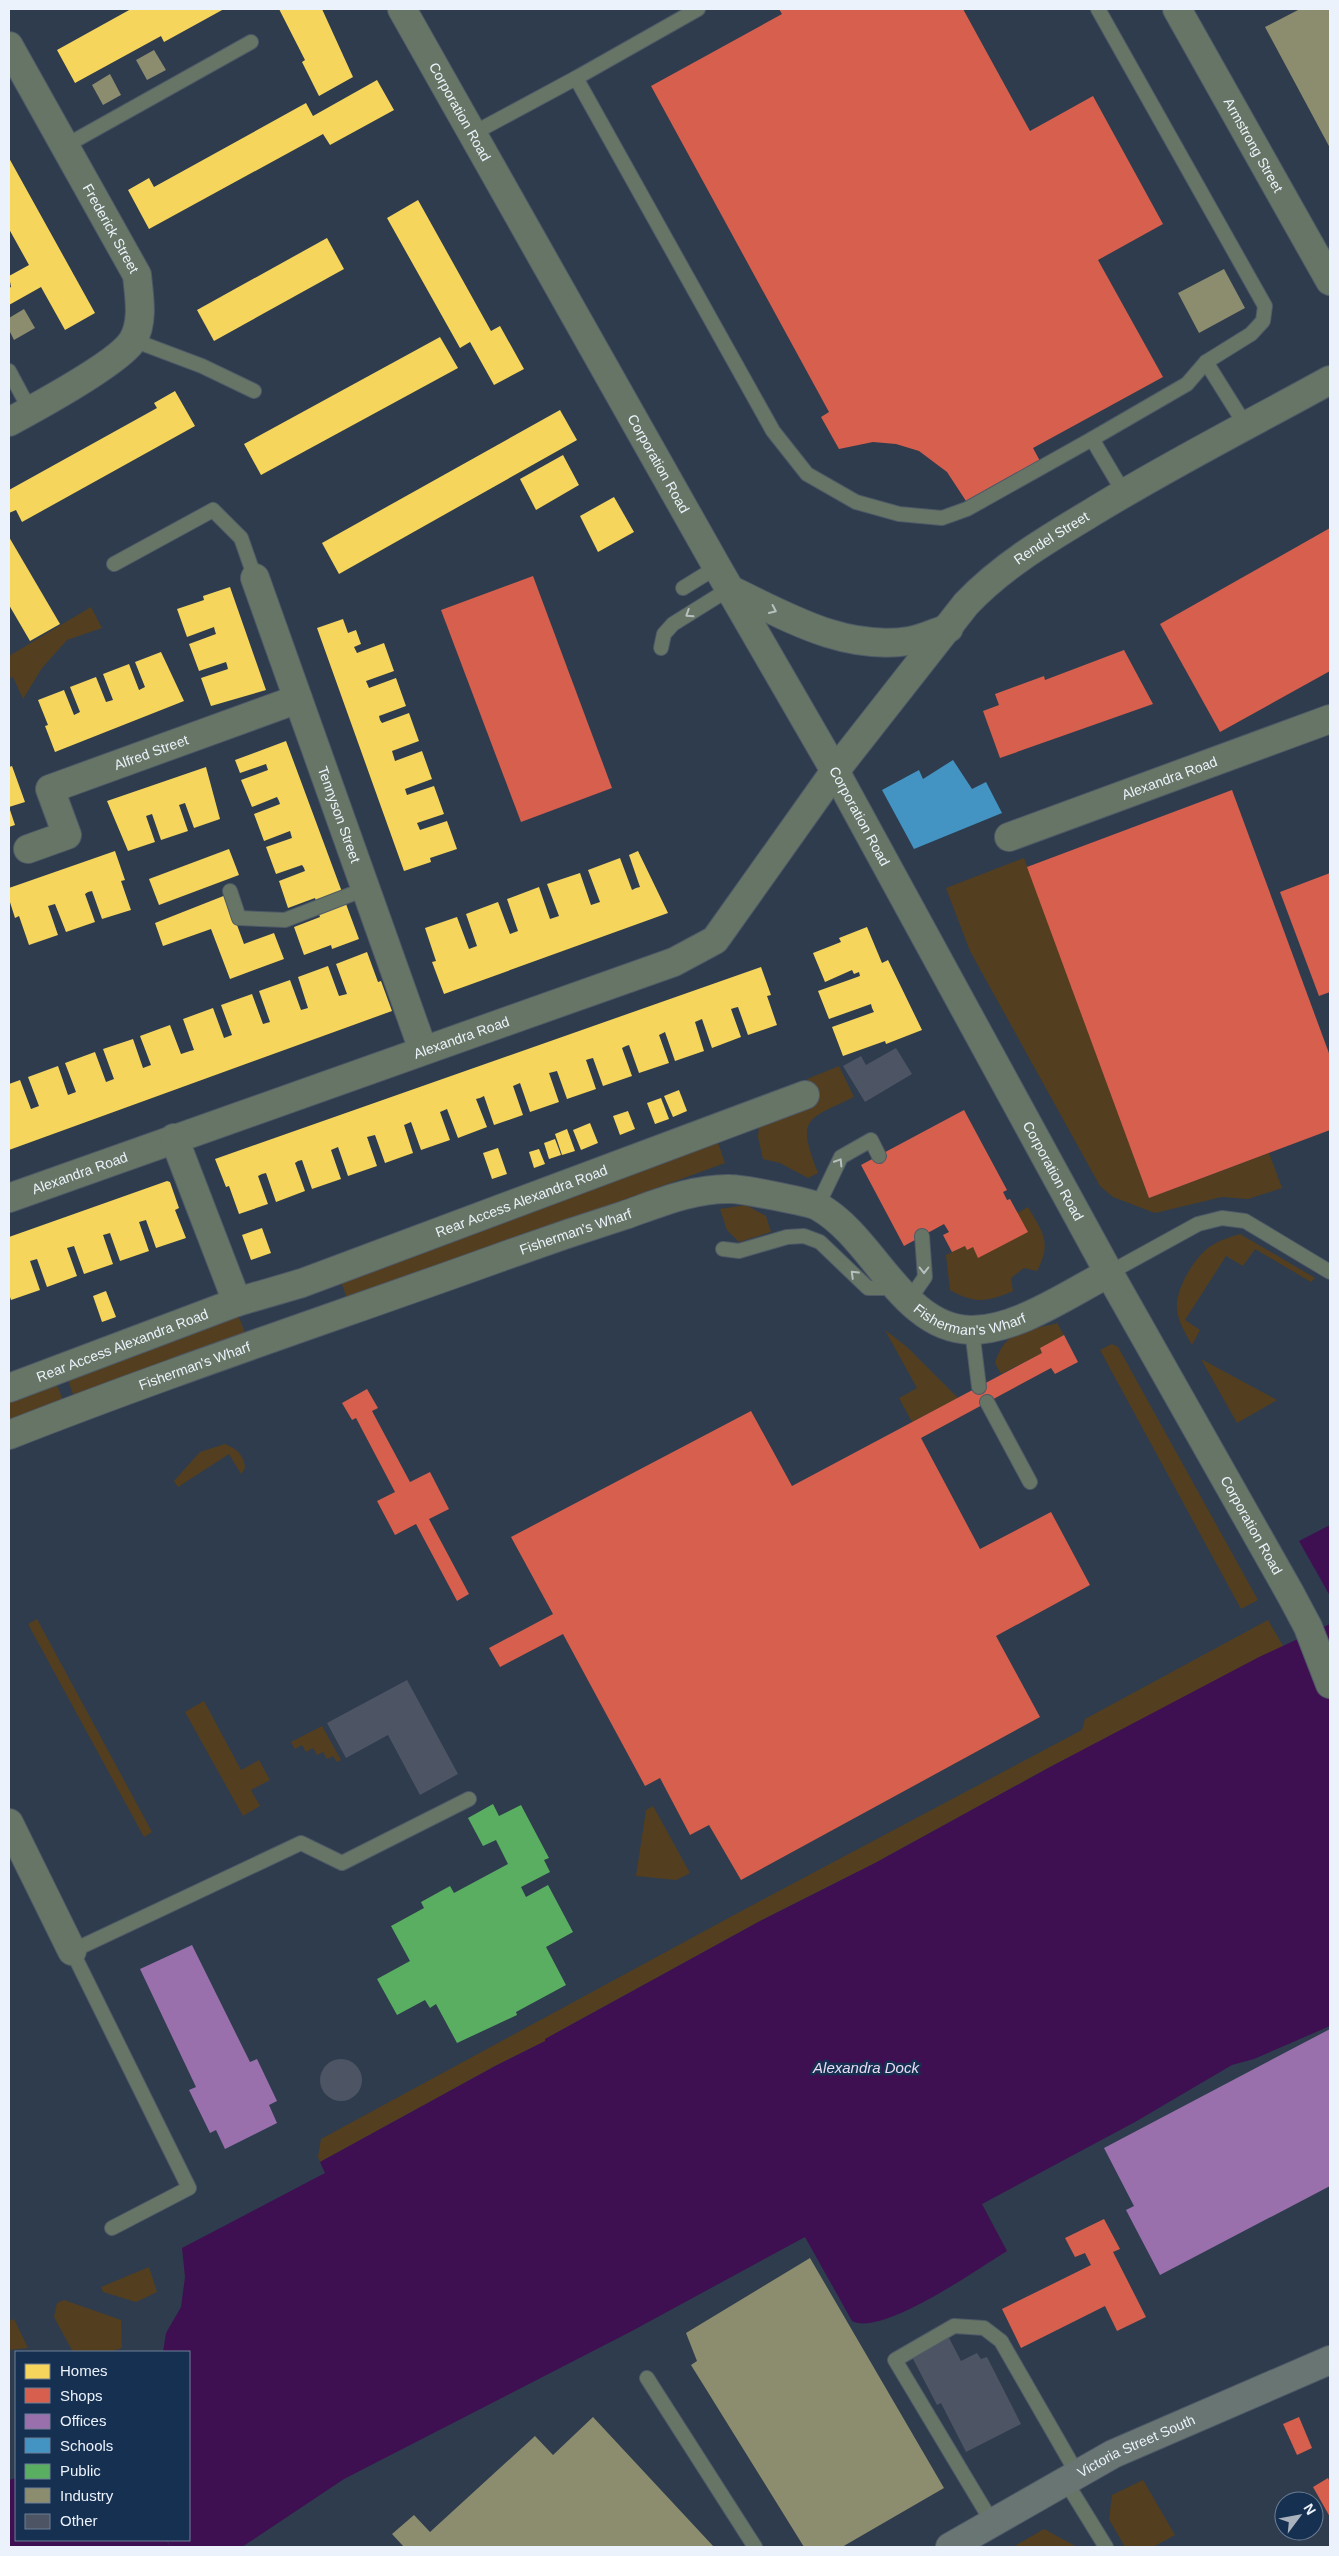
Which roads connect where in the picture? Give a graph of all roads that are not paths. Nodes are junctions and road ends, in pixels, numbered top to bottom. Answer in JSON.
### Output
{"nodes":[{"id":1,"x":402,"y":9,"type":"edge"},
{"id":2,"x":698,"y":9,"type":"edge"},
{"id":3,"x":1098,"y":9,"type":"edge"},
{"id":4,"x":1177,"y":9,"type":"edge"},
{"id":5,"x":251,"y":42,"type":"dead end"},
{"id":6,"x":9,"y":46,"type":"edge"},
{"id":7,"x":576,"y":78,"type":"junction"},
{"id":8,"x":472,"y":134,"type":"junction"},
{"id":9,"x":64,"y":146,"type":"junction"},
{"id":10,"x":1330,"y":282,"type":"edge"},
{"id":11,"x":133,"y":340,"type":"junction"},
{"id":12,"x":1206,"y":362,"type":"junction"},
{"id":13,"x":9,"y":372,"type":"edge"},
{"id":14,"x":1330,"y":380,"type":"edge"},
{"id":15,"x":254,"y":391,"type":"dead end"},
{"id":16,"x":19,"y":416,"type":"edge"},
{"id":17,"x":1246,"y":426,"type":"junction"},
{"id":18,"x":1092,"y":439,"type":"junction"},
{"id":19,"x":1124,"y":493,"type":"junction"},
{"id":20,"x":114,"y":564,"type":"dead end"},
{"id":21,"x":255,"y":578,"type":"joint"},
{"id":22,"x":723,"y":578,"type":"junction"},
{"id":23,"x":683,"y":588,"type":"dead end"},
{"id":24,"x":949,"y":628,"type":"junction"},
{"id":25,"x":661,"y":648,"type":"dead end"},
{"id":26,"x":298,"y":699,"type":"junction"},
{"id":27,"x":1330,"y":719,"type":"edge"},
{"id":28,"x":836,"y":771,"type":"junction"},
{"id":29,"x":1009,"y":837,"type":"dead end"},
{"id":30,"x":28,"y":849,"type":"dead end"},
{"id":31,"x":365,"y":889,"type":"junction"},
{"id":32,"x":230,"y":891,"type":"dead end"},
{"id":33,"x":422,"y":1050,"type":"junction"},
{"id":34,"x":805,"y":1095,"type":"dead end"},
{"id":35,"x":174,"y":1138,"type":"junction"},
{"id":36,"x":878,"y":1156,"type":"dead end"},
{"id":37,"x":9,"y":1198,"type":"edge"},
{"id":38,"x":818,"y":1206,"type":"junction"},
{"id":39,"x":922,"y":1236,"type":"dead end"},
{"id":40,"x":723,"y":1249,"type":"dead end"},
{"id":41,"x":1330,"y":1272,"type":"edge"},
{"id":42,"x":1109,"y":1273,"type":"junction"},
{"id":43,"x":903,"y":1294,"type":"junction"},
{"id":44,"x":237,"y":1302,"type":"junction"},
{"id":45,"x":972,"y":1330,"type":"junction"},
{"id":46,"x":979,"y":1387,"type":"dead end"},
{"id":47,"x":9,"y":1388,"type":"edge"},
{"id":48,"x":987,"y":1402,"type":"dead end"},
{"id":49,"x":9,"y":1435,"type":"edge"},
{"id":50,"x":1030,"y":1482,"type":"dead end"},
{"id":51,"x":1330,"y":1684,"type":"edge"},
{"id":52,"x":469,"y":1799,"type":"dead end"},
{"id":53,"x":9,"y":1823,"type":"edge"},
{"id":54,"x":72,"y":1951,"type":"junction"},
{"id":55,"x":112,"y":2228,"type":"dead end"},
{"id":56,"x":1330,"y":2360,"type":"edge"},
{"id":57,"x":647,"y":2378,"type":"dead end"},
{"id":58,"x":1072,"y":2478,"type":"junction"},
{"id":59,"x":992,"y":2522,"type":"junction"},
{"id":60,"x":755,"y":2547,"type":"edge"},
{"id":61,"x":950,"y":2547,"type":"edge"},
{"id":62,"x":1106,"y":2547,"type":"edge"}],
"edges":[{"from":1,"to":8,"type":"street","name":"Corporation Road"},
{"from":2,"to":7,"type":"lane"},
{"from":3,"to":12,"type":"lane"},
{"from":4,"to":10,"type":"street","name":"Armstrong Street"},
{"from":5,"to":9,"type":"lane"},
{"from":6,"to":9,"type":"street","name":"Frederick Street"},
{"from":7,"to":8,"type":"lane"},
{"from":7,"to":18,"type":"lane"},
{"from":8,"to":22,"type":"street","name":"Corporation Road"},
{"from":9,"to":11,"type":"street","name":"Frederick Street"},
{"from":11,"to":15,"type":"lane"},
{"from":11,"to":16,"type":"street"},
{"from":12,"to":17,"type":"lane"},
{"from":12,"to":18,"type":"lane"},
{"from":13,"to":16,"type":"lane"},
{"from":14,"to":17,"type":"street","name":"Rendel Street"},
{"from":17,"to":19,"type":"street","name":"Rendel Street"},
{"from":18,"to":19,"type":"lane"},
{"from":19,"to":24,"type":"street","name":"Rendel Street"},
{"from":20,"to":21,"type":"lane"},
{"from":21,"to":26,"type":"street","name":"Tennyson Street"},
{"from":22,"to":23,"type":"lane"},
{"from":22,"to":24,"type":"street","one_way":true},
{"from":22,"to":25,"type":"lane","one_way":true},
{"from":22,"to":28,"type":"street","name":"Corporation Road"},
{"from":24,"to":28,"type":"street","name":"Rendel Street"},
{"from":26,"to":30,"type":"street","name":"Alfred Street"},
{"from":26,"to":31,"type":"street","name":"Tennyson Street"},
{"from":27,"to":29,"type":"street","name":"Alexandra Road"},
{"from":28,"to":33,"type":"street","name":"Alexandra Road"},
{"from":28,"to":42,"type":"street","name":"Corporation Road"},
{"from":31,"to":32,"type":"lane"},
{"from":31,"to":33,"type":"street","name":"Tennyson Street"},
{"from":33,"to":35,"type":"street","name":"Alexandra Road"},
{"from":34,"to":44,"type":"street","name":"Rear Access Alexandra Road"},
{"from":35,"to":37,"type":"street","name":"Alexandra Road"},
{"from":35,"to":44,"type":"street"},
{"from":38,"to":36,"type":"lane","one_way":true},
{"from":38,"to":43,"type":"street","name":"Fisherman's Wharf"},
{"from":38,"to":49,"type":"street","name":"Fisherman's Wharf"},
{"from":39,"to":43,"type":"lane","one_way":true},
{"from":43,"to":40,"type":"lane","one_way":true},
{"from":41,"to":42,"type":"lane"},
{"from":42,"to":45,"type":"street","name":"Fisherman's Wharf"},
{"from":42,"to":51,"type":"street","name":"Corporation Road"},
{"from":43,"to":45,"type":"street","name":"Fisherman's Wharf"},
{"from":44,"to":47,"type":"street","name":"Rear Access Alexandra Road"},
{"from":45,"to":46,"type":"lane"},
{"from":48,"to":50,"type":"lane"},
{"from":52,"to":54,"type":"lane"},
{"from":53,"to":54,"type":"street"},
{"from":54,"to":55,"type":"lane"},
{"from":56,"to":58,"type":"highway","name":"Victoria Street South"},
{"from":57,"to":60,"type":"lane"},
{"from":58,"to":59,"type":"highway","name":"Victoria Street South"},
{"from":58,"to":59,"type":"lane"},
{"from":58,"to":62,"type":"lane"},
{"from":59,"to":61,"type":"highway","name":"Victoria Street South"}]}
